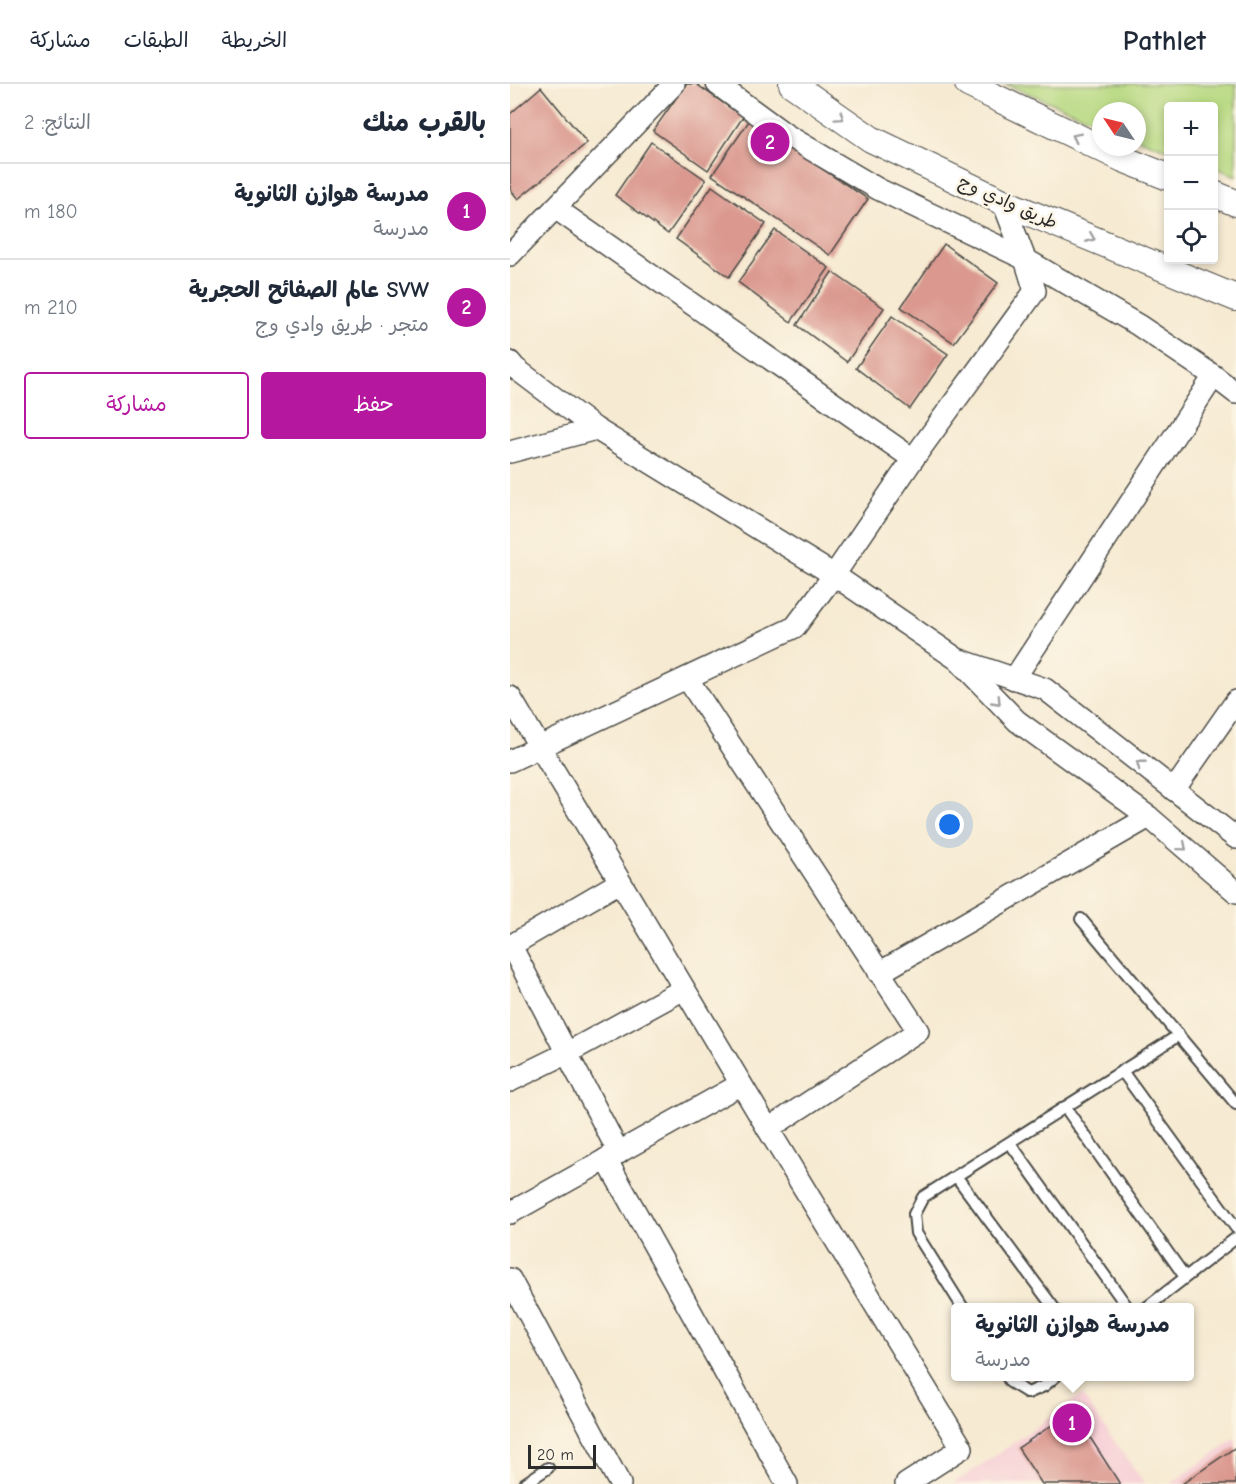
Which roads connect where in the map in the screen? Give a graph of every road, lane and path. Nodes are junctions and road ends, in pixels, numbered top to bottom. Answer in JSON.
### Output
{"nodes":[{"id":1,"x":674,"y":84,"type":"edge"},
{"id":2,"x":717,"y":84,"type":"edge"},
{"id":3,"x":792,"y":84,"type":"edge"},
{"id":4,"x":968,"y":84,"type":"edge"},
{"id":5,"x":1164,"y":175,"type":"edge"},
{"id":6,"x":1218,"y":196,"type":"edge"},
{"id":7,"x":1003,"y":202,"type":"junction"},
{"id":8,"x":1236,"y":203,"type":"edge"},
{"id":9,"x":555,"y":208,"type":"junction"},
{"id":10,"x":510,"y":255,"type":"edge"},
{"id":11,"x":1025,"y":259,"type":"junction"},
{"id":12,"x":1236,"y":297,"type":"edge"},
{"id":13,"x":510,"y":362,"type":"edge"},
{"id":14,"x":1214,"y":376,"type":"junction"},
{"id":15,"x":1236,"y":393,"type":"edge"},
{"id":16,"x":596,"y":429,"type":"junction"},
{"id":17,"x":510,"y":452,"type":"edge"},
{"id":18,"x":913,"y":459,"type":"junction"},
{"id":19,"x":834,"y":575,"type":"junction"},
{"id":20,"x":957,"y":659,"type":"junction"},
{"id":21,"x":687,"y":678,"type":"junction"},
{"id":22,"x":1014,"y":679,"type":"junction"},
{"id":23,"x":510,"y":697,"type":"edge"},
{"id":24,"x":1236,"y":701,"type":"edge"},
{"id":25,"x":540,"y":747,"type":"junction"},
{"id":26,"x":510,"y":761,"type":"edge"},
{"id":27,"x":1174,"y":790,"type":"junction"},
{"id":28,"x":1149,"y":817,"type":"junction"},
{"id":29,"x":1236,"y":838,"type":"edge"},
{"id":30,"x":620,"y":882,"type":"junction"},
{"id":31,"x":1236,"y":892,"type":"edge"},
{"id":32,"x":1081,"y":919,"type":"dead end"},
{"id":33,"x":510,"y":946,"type":"edge"},
{"id":34,"x":879,"y":973,"type":"junction"},
{"id":35,"x":684,"y":989,"type":"junction"},
{"id":36,"x":1179,"y":1035,"type":"junction"},
{"id":37,"x":567,"y":1053,"type":"junction"},
{"id":38,"x":1122,"y":1071,"type":"junction"},
{"id":39,"x":510,"y":1081,"type":"edge"},
{"id":40,"x":741,"y":1084,"type":"junction"},
{"id":41,"x":1236,"y":1104,"type":"edge"},
{"id":42,"x":1065,"y":1107,"type":"junction"},
{"id":43,"x":768,"y":1129,"type":"junction"},
{"id":44,"x":1010,"y":1143,"type":"junction"},
{"id":45,"x":612,"y":1156,"type":"junction"},
{"id":46,"x":956,"y":1176,"type":"junction"},
{"id":47,"x":510,"y":1213,"type":"edge"},
{"id":48,"x":1236,"y":1228,"type":"edge"},
{"id":49,"x":1236,"y":1239,"type":"edge"},
{"id":50,"x":1185,"y":1277,"type":"junction"},
{"id":51,"x":510,"y":1279,"type":"edge"},
{"id":52,"x":960,"y":1303,"type":"edge"},
{"id":53,"x":1050,"y":1303,"type":"edge"},
{"id":54,"x":1124,"y":1303,"type":"edge"},
{"id":55,"x":1152,"y":1303,"type":"edge"},
{"id":56,"x":1009,"y":1381,"type":"edge"},
{"id":57,"x":1051,"y":1381,"type":"edge"},
{"id":58,"x":548,"y":1468,"type":"dead end"},
{"id":59,"x":615,"y":1482,"type":"edge"},
{"id":60,"x":525,"y":1484,"type":"edge"},
{"id":61,"x":787,"y":1484,"type":"edge"},
{"id":62,"x":906,"y":1484,"type":"edge"}],
"edges":[{"from":1,"to":9,"type":"street"},
{"from":2,"to":11,"type":"street"},
{"from":3,"to":7,"type":"street","name":"طريق وادي وج","one_way":true},
{"from":5,"to":4,"type":"street","one_way":true},
{"from":6,"to":8,"type":"street"},
{"from":7,"to":11,"type":"street"},
{"from":7,"to":12,"type":"street","name":"طريق وادي وج","one_way":true},
{"from":9,"to":10,"type":"street"},
{"from":9,"to":18,"type":"street"},
{"from":11,"to":14,"type":"street"},
{"from":11,"to":18,"type":"street"},
{"from":13,"to":16,"type":"street"},
{"from":14,"to":15,"type":"street"},
{"from":14,"to":22,"type":"street"},
{"from":16,"to":17,"type":"street"},
{"from":16,"to":19,"type":"street"},
{"from":18,"to":19,"type":"street"},
{"from":19,"to":20,"type":"street"},
{"from":19,"to":21,"type":"street"},
{"from":20,"to":22,"type":"street"},
{"from":20,"to":28,"type":"street","one_way":true},
{"from":21,"to":25,"type":"street"},
{"from":21,"to":34,"type":"street"},
{"from":27,"to":22,"type":"street","one_way":true},
{"from":23,"to":25,"type":"street"},
{"from":24,"to":27,"type":"street"},
{"from":25,"to":26,"type":"street"},
{"from":25,"to":30,"type":"street"},
{"from":27,"to":29,"type":"street"},
{"from":28,"to":31,"type":"street","one_way":true},
{"from":28,"to":34,"type":"street"},
{"from":30,"to":33,"type":"street"},
{"from":30,"to":35,"type":"street"},
{"from":32,"to":36,"type":"lane"},
{"from":33,"to":37,"type":"street"},
{"from":34,"to":43,"type":"street"},
{"from":35,"to":37,"type":"street"},
{"from":35,"to":40,"type":"street"},
{"from":36,"to":38,"type":"lane"},
{"from":36,"to":41,"type":"lane"},
{"from":37,"to":39,"type":"street"},
{"from":37,"to":45,"type":"street"},
{"from":38,"to":42,"type":"lane"},
{"from":38,"to":48,"type":"lane"},
{"from":40,"to":43,"type":"street"},
{"from":40,"to":45,"type":"street"},
{"from":42,"to":44,"type":"lane"},
{"from":42,"to":50,"type":"lane"},
{"from":43,"to":62,"type":"street"},
{"from":44,"to":46,"type":"lane"},
{"from":44,"to":54,"type":"lane"},
{"from":45,"to":47,"type":"street"},
{"from":45,"to":61,"type":"street"},
{"from":46,"to":52,"type":"lane"},
{"from":46,"to":53,"type":"lane"},
{"from":49,"to":50,"type":"lane"},
{"from":50,"to":55,"type":"lane"},
{"from":51,"to":59,"type":"street"},
{"from":56,"to":57,"type":"lane"},
{"from":58,"to":60,"type":"lane"}]}
